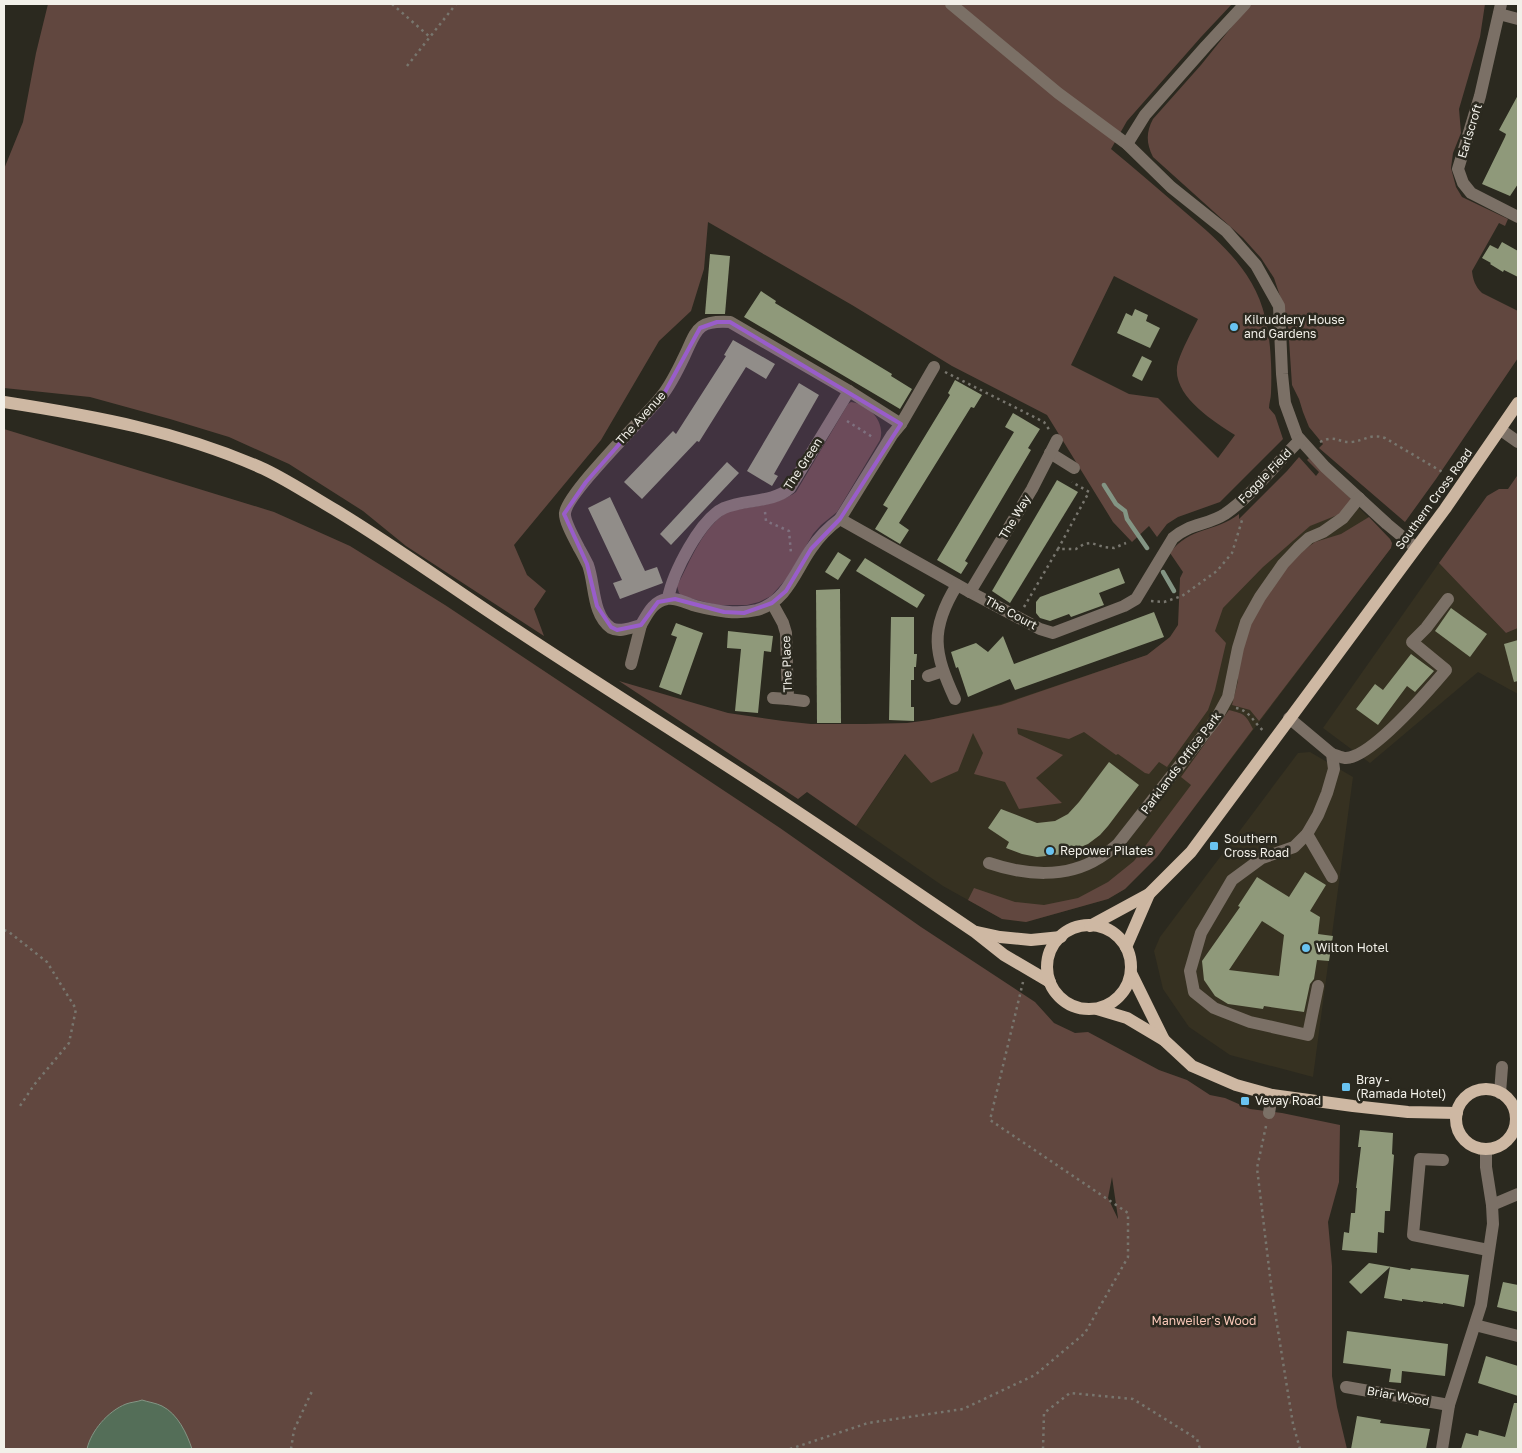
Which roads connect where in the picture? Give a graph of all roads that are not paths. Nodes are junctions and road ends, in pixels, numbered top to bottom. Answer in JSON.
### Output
{"nodes":[{"id":1,"x":951,"y":4,"type":"edge"},
{"id":2,"x":1245,"y":4,"type":"edge"},
{"id":3,"x":1500,"y":9,"type":"edge"},
{"id":4,"x":1518,"y":19,"type":"edge"},
{"id":5,"x":1127,"y":144,"type":"junction"},
{"id":6,"x":1518,"y":217,"type":"edge"},
{"id":7,"x":934,"y":367,"type":"road end"},
{"id":8,"x":849,"y":391,"type":"junction"},
{"id":9,"x":4,"y":402,"type":"edge"},
{"id":10,"x":1518,"y":403,"type":"edge"},
{"id":11,"x":901,"y":424,"type":"junction"},
{"id":12,"x":1500,"y":430,"type":"junction"},
{"id":13,"x":1057,"y":440,"type":"road end"},
{"id":14,"x":1300,"y":440,"type":"junction"},
{"id":15,"x":1518,"y":442,"type":"edge"},
{"id":16,"x":1050,"y":453,"type":"junction"},
{"id":17,"x":1070,"y":473,"type":"road end"},
{"id":18,"x":1359,"y":498,"type":"junction"},
{"id":19,"x":840,"y":519,"type":"junction"},
{"id":20,"x":1416,"y":548,"type":"junction"},
{"id":21,"x":957,"y":585,"type":"junction"},
{"id":22,"x":970,"y":592,"type":"junction"},
{"id":23,"x":668,"y":598,"type":"junction"},
{"id":24,"x":1136,"y":599,"type":"joint"},
{"id":25,"x":1448,"y":599,"type":"dead end"},
{"id":26,"x":772,"y":603,"type":"junction"},
{"id":27,"x":641,"y":625,"type":"junction"},
{"id":28,"x":631,"y":664,"type":"dead end"},
{"id":29,"x":942,"y":671,"type":"junction"},
{"id":30,"x":928,"y":676,"type":"dead end"},
{"id":31,"x":773,"y":698,"type":"dead end"},
{"id":32,"x":788,"y":699,"type":"junction"},
{"id":33,"x":955,"y":699,"type":"dead end"},
{"id":34,"x":804,"y":701,"type":"dead end"},
{"id":35,"x":1289,"y":718,"type":"junction"},
{"id":36,"x":1332,"y":754,"type":"junction"},
{"id":37,"x":1306,"y":834,"type":"junction"},
{"id":38,"x":989,"y":862,"type":"dead end"},
{"id":39,"x":1332,"y":877,"type":"dead end"},
{"id":40,"x":1149,"y":894,"type":"junction"},
{"id":41,"x":1090,"y":926,"type":"junction"},
{"id":42,"x":974,"y":932,"type":"junction"},
{"id":43,"x":1061,"y":937,"type":"junction"},
{"id":44,"x":1126,"y":947,"type":"junction"},
{"id":45,"x":1131,"y":973,"type":"junction"},
{"id":46,"x":1050,"y":982,"type":"junction"},
{"id":47,"x":1318,"y":986,"type":"dead end"},
{"id":48,"x":1097,"y":1009,"type":"junction"},
{"id":49,"x":1164,"y":1040,"type":"junction"},
{"id":50,"x":1502,"y":1067,"type":"dead end"},
{"id":51,"x":1500,"y":1093,"type":"junction"},
{"id":52,"x":1272,"y":1095,"type":"junction"},
{"id":53,"x":1516,"y":1108,"type":"edge"},
{"id":54,"x":1269,"y":1113,"type":"road end"},
{"id":55,"x":1457,"y":1113,"type":"junction"},
{"id":56,"x":1515,"y":1134,"type":"edge"},
{"id":57,"x":1486,"y":1149,"type":"junction"},
{"id":58,"x":1443,"y":1160,"type":"dead end"},
{"id":59,"x":1518,"y":1194,"type":"edge"},
{"id":60,"x":1492,"y":1205,"type":"junction"},
{"id":61,"x":1488,"y":1250,"type":"junction"},
{"id":62,"x":1475,"y":1325,"type":"junction"},
{"id":63,"x":1518,"y":1336,"type":"edge"},
{"id":64,"x":1346,"y":1387,"type":"dead end"},
{"id":65,"x":1449,"y":1405,"type":"junction"},
{"id":66,"x":1442,"y":1449,"type":"edge"}],
"edges":[{"from":1,"to":5,"type":"street"},
{"from":2,"to":5,"type":"street"},
{"from":3,"to":4,"type":"street","name":"Earlscroft"},
{"from":3,"to":6,"type":"street","name":"Earlscroft"},
{"from":5,"to":14,"type":"street"},
{"from":7,"to":11,"type":"street"},
{"from":8,"to":11,"type":"street","name":"The Avenue"},
{"from":8,"to":23,"type":"street","name":"The Green"},
{"from":8,"to":27,"type":"street","name":"The Avenue"},
{"from":9,"to":42,"type":"main road"},
{"from":10,"to":12,"type":"main road","name":"Southern Cross Road"},
{"from":11,"to":19,"type":"street"},
{"from":12,"to":15,"type":"street"},
{"from":12,"to":20,"type":"main road","name":"Southern Cross Road"},
{"from":13,"to":16,"type":"street","name":"The Way"},
{"from":14,"to":18,"type":"street"},
{"from":14,"to":24,"type":"street","name":"Foggie Field"},
{"from":16,"to":17,"type":"street"},
{"from":16,"to":22,"type":"street","name":"The Way"},
{"from":18,"to":20,"type":"street"},
{"from":18,"to":38,"type":"street","name":"Parklands Office Park"},
{"from":19,"to":21,"type":"street"},
{"from":19,"to":26,"type":"street"},
{"from":20,"to":35,"type":"main road","name":"Southern Cross Road"},
{"from":21,"to":22,"type":"street","name":"The Court"},
{"from":21,"to":29,"type":"street"},
{"from":22,"to":24,"type":"street","name":"The Court"},
{"from":23,"to":26,"type":"street"},
{"from":23,"to":27,"type":"street"},
{"from":25,"to":36,"type":"street"},
{"from":26,"to":32,"type":"street","name":"The Place"},
{"from":27,"to":28,"type":"street"},
{"from":29,"to":30,"type":"street"},
{"from":29,"to":33,"type":"street"},
{"from":31,"to":32,"type":"street","name":"The Place"},
{"from":32,"to":34,"type":"street","name":"The Place"},
{"from":35,"to":36,"type":"street"},
{"from":35,"to":40,"type":"main road","name":"Southern Cross Road"},
{"from":36,"to":37,"type":"street"},
{"from":37,"to":39,"type":"street"},
{"from":37,"to":47,"type":"street"},
{"from":40,"to":41,"type":"main road","name":"Southern Cross Road"},
{"from":40,"to":44,"type":"main road","name":"Southern Cross Road"},
{"from":41,"to":43,"type":"main road"},
{"from":41,"to":44,"type":"main road"},
{"from":42,"to":43,"type":"main road"},
{"from":42,"to":46,"type":"main road"},
{"from":43,"to":46,"type":"main road"},
{"from":44,"to":45,"type":"main road"},
{"from":45,"to":48,"type":"main road"},
{"from":45,"to":49,"type":"main road"},
{"from":46,"to":48,"type":"main road"},
{"from":48,"to":49,"type":"main road"},
{"from":49,"to":52,"type":"main road"},
{"from":50,"to":51,"type":"street"},
{"from":51,"to":53,"type":"main road"},
{"from":51,"to":55,"type":"main road"},
{"from":52,"to":54,"type":"street"},
{"from":52,"to":55,"type":"main road"},
{"from":53,"to":56,"type":"main road"},
{"from":55,"to":57,"type":"main road"},
{"from":56,"to":57,"type":"main road"},
{"from":57,"to":60,"type":"street"},
{"from":58,"to":61,"type":"street"},
{"from":59,"to":60,"type":"street"},
{"from":60,"to":61,"type":"street"},
{"from":61,"to":62,"type":"street"},
{"from":62,"to":63,"type":"street"},
{"from":62,"to":65,"type":"street"},
{"from":64,"to":65,"type":"street","name":"Briar Wood"},
{"from":65,"to":66,"type":"street"}]}
